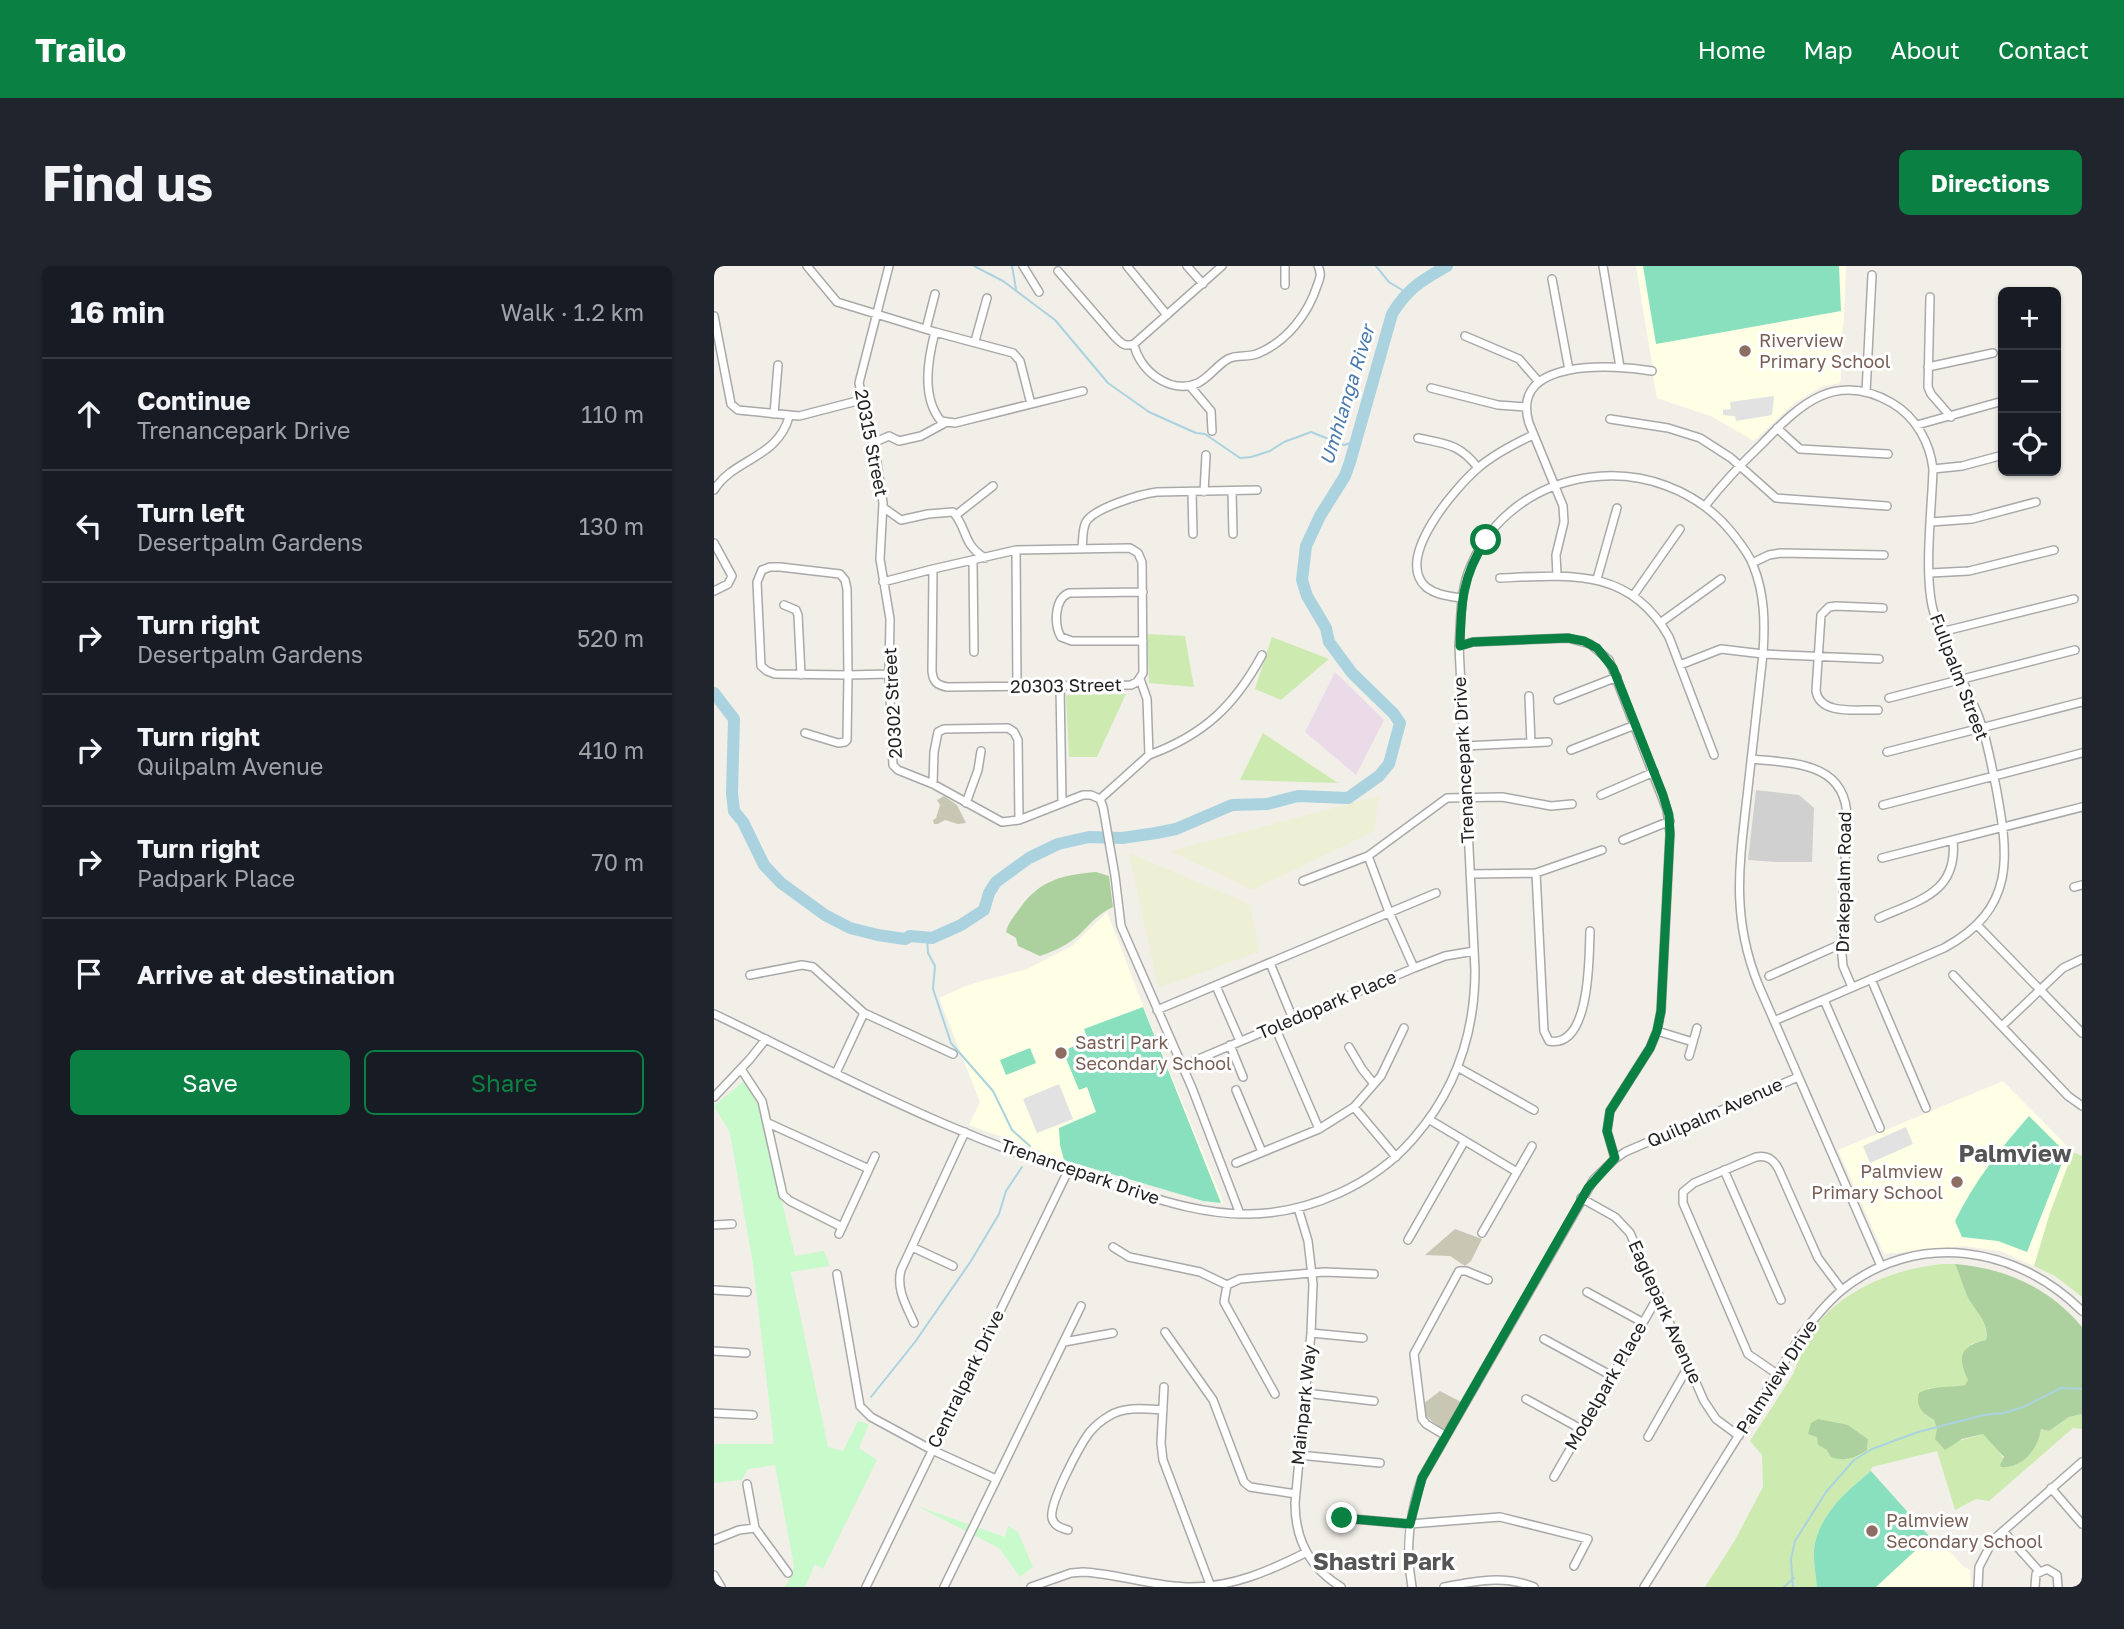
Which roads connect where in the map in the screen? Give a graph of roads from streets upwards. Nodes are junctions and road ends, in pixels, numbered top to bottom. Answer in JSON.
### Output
{"nodes":[{"id":1,"x":807,"y":266,"type":"edge"},
{"id":2,"x":889,"y":266,"type":"edge"},
{"id":3,"x":1023,"y":266,"type":"edge"},
{"id":4,"x":1127,"y":266,"type":"edge"},
{"id":5,"x":1187,"y":266,"type":"edge"},
{"id":6,"x":1222,"y":266,"type":"edge"},
{"id":7,"x":1285,"y":266,"type":"edge"},
{"id":8,"x":1318,"y":266,"type":"edge"},
{"id":9,"x":1603,"y":266,"type":"edge"},
{"id":10,"x":1058,"y":271,"type":"dead end"},
{"id":11,"x":1872,"y":275,"type":"dead end"},
{"id":12,"x":1552,"y":279,"type":"dead end"},
{"id":13,"x":1203,"y":284,"type":"junction"},
{"id":14,"x":1285,"y":285,"type":"dead end"},
{"id":15,"x":1039,"y":292,"type":"dead end"},
{"id":16,"x":935,"y":294,"type":"dead end"},
{"id":17,"x":1930,"y":297,"type":"dead end"},
{"id":18,"x":987,"y":298,"type":"dead end"},
{"id":19,"x":875,"y":315,"type":"junction"},
{"id":20,"x":1167,"y":315,"type":"junction"},
{"id":21,"x":714,"y":316,"type":"edge"},
{"id":22,"x":926,"y":329,"type":"junction"},
{"id":23,"x":936,"y":332,"type":"junction"},
{"id":24,"x":1465,"y":336,"type":"dead end"},
{"id":25,"x":975,"y":341,"type":"junction"},
{"id":26,"x":1134,"y":344,"type":"junction"},
{"id":27,"x":1993,"y":353,"type":"dead end"},
{"id":28,"x":778,"y":365,"type":"dead end"},
{"id":29,"x":1620,"y":367,"type":"junction"},
{"id":30,"x":1928,"y":367,"type":"junction"},
{"id":31,"x":1569,"y":370,"type":"junction"},
{"id":32,"x":1652,"y":371,"type":"dead end"},
{"id":33,"x":1539,"y":382,"type":"junction"},
{"id":34,"x":1191,"y":386,"type":"junction"},
{"id":35,"x":1431,"y":388,"type":"dead end"},
{"id":36,"x":1083,"y":391,"type":"dead end"},
{"id":37,"x":1866,"y":391,"type":"junction"},
{"id":38,"x":861,"y":400,"type":"junction"},
{"id":39,"x":1998,"y":403,"type":"edge"},
{"id":40,"x":1031,"y":404,"type":"junction"},
{"id":41,"x":1526,"y":407,"type":"junction"},
{"id":42,"x":774,"y":414,"type":"junction"},
{"id":43,"x":789,"y":417,"type":"junction"},
{"id":44,"x":1951,"y":417,"type":"junction"},
{"id":45,"x":1610,"y":419,"type":"dead end"},
{"id":46,"x":945,"y":423,"type":"junction"},
{"id":47,"x":1917,"y":425,"type":"junction"},
{"id":48,"x":1777,"y":428,"type":"junction"},
{"id":49,"x":1212,"y":431,"type":"dead end"},
{"id":50,"x":1534,"y":435,"type":"junction"},
{"id":51,"x":1418,"y":438,"type":"dead end"},
{"id":52,"x":873,"y":443,"type":"junction"},
{"id":53,"x":1888,"y":454,"type":"dead end"},
{"id":54,"x":1206,"y":455,"type":"dead end"},
{"id":55,"x":1998,"y":456,"type":"edge"},
{"id":56,"x":1740,"y":466,"type":"junction"},
{"id":57,"x":1478,"y":468,"type":"junction"},
{"id":58,"x":1933,"y":469,"type":"junction"},
{"id":59,"x":714,"y":475,"type":"edge"},
{"id":60,"x":993,"y":486,"type":"dead end"},
{"id":61,"x":1554,"y":486,"type":"junction"},
{"id":62,"x":715,"y":488,"type":"edge"},
{"id":63,"x":1257,"y":490,"type":"dead end"},
{"id":64,"x":1232,"y":491,"type":"junction"},
{"id":65,"x":1192,"y":492,"type":"junction"},
{"id":66,"x":1204,"y":492,"type":"junction"},
{"id":67,"x":2036,"y":502,"type":"dead end"},
{"id":68,"x":1705,"y":506,"type":"junction"},
{"id":69,"x":1887,"y":506,"type":"dead end"},
{"id":70,"x":884,"y":508,"type":"junction"},
{"id":71,"x":1617,"y":508,"type":"dead end"},
{"id":72,"x":956,"y":515,"type":"junction"},
{"id":73,"x":1931,"y":522,"type":"junction"},
{"id":74,"x":1680,"y":529,"type":"dead end"},
{"id":75,"x":1193,"y":534,"type":"dead end"},
{"id":76,"x":1233,"y":534,"type":"dead end"},
{"id":77,"x":714,"y":543,"type":"edge"},
{"id":78,"x":1082,"y":549,"type":"junction"},
{"id":79,"x":1016,"y":550,"type":"junction"},
{"id":80,"x":2054,"y":550,"type":"dead end"},
{"id":81,"x":1885,"y":555,"type":"dead end"},
{"id":82,"x":985,"y":558,"type":"junction"},
{"id":83,"x":973,"y":561,"type":"junction"},
{"id":84,"x":1752,"y":563,"type":"junction"},
{"id":85,"x":933,"y":569,"type":"junction"},
{"id":86,"x":1930,"y":573,"type":"junction"},
{"id":87,"x":1557,"y":575,"type":"junction"},
{"id":88,"x":1500,"y":578,"type":"dead end"},
{"id":89,"x":1597,"y":579,"type":"junction"},
{"id":90,"x":1721,"y":579,"type":"dead end"},
{"id":91,"x":883,"y":582,"type":"junction"},
{"id":92,"x":714,"y":591,"type":"edge"},
{"id":93,"x":1143,"y":592,"type":"junction"},
{"id":94,"x":1633,"y":596,"type":"junction"},
{"id":95,"x":1461,"y":598,"type":"junction"},
{"id":96,"x":2074,"y":599,"type":"dead end"},
{"id":97,"x":784,"y":605,"type":"dead end"},
{"id":98,"x":1883,"y":608,"type":"dead end"},
{"id":99,"x":1660,"y":623,"type":"junction"},
{"id":100,"x":1941,"y":632,"type":"junction"},
{"id":101,"x":1143,"y":640,"type":"junction"},
{"id":102,"x":1460,"y":646,"type":"junction"},
{"id":103,"x":2075,"y":650,"type":"dead end"},
{"id":104,"x":974,"y":652,"type":"dead end"},
{"id":105,"x":1262,"y":654,"type":"dead end"},
{"id":106,"x":1763,"y":654,"type":"junction"},
{"id":107,"x":1818,"y":656,"type":"junction"},
{"id":108,"x":1879,"y":659,"type":"dead end"},
{"id":109,"x":1680,"y":665,"type":"junction"},
{"id":110,"x":848,"y":674,"type":"junction"},
{"id":111,"x":889,"y":674,"type":"junction"},
{"id":112,"x":801,"y":675,"type":"junction"},
{"id":113,"x":1617,"y":677,"type":"junction"},
{"id":114,"x":1140,"y":678,"type":"junction"},
{"id":115,"x":1962,"y":680,"type":"junction"},
{"id":116,"x":1017,"y":686,"type":"junction"},
{"id":117,"x":1060,"y":686,"type":"junction"},
{"id":118,"x":1529,"y":696,"type":"dead end"},
{"id":119,"x":1889,"y":698,"type":"dead end"},
{"id":120,"x":1558,"y":700,"type":"dead end"},
{"id":121,"x":2082,"y":702,"type":"edge"},
{"id":122,"x":1878,"y":710,"type":"dead end"},
{"id":123,"x":1635,"y":725,"type":"junction"},
{"id":124,"x":1982,"y":727,"type":"junction"},
{"id":125,"x":806,"y":733,"type":"dead end"},
{"id":126,"x":1548,"y":742,"type":"dead end"},
{"id":127,"x":1531,"y":743,"type":"junction"},
{"id":128,"x":1464,"y":746,"type":"junction"},
{"id":129,"x":1571,"y":750,"type":"dead end"},
{"id":130,"x":981,"y":751,"type":"dead end"},
{"id":131,"x":1886,"y":752,"type":"dead end"},
{"id":132,"x":2082,"y":753,"type":"edge"},
{"id":133,"x":1149,"y":755,"type":"junction"},
{"id":134,"x":1714,"y":755,"type":"dead end"},
{"id":135,"x":1751,"y":759,"type":"junction"},
{"id":136,"x":1654,"y":772,"type":"junction"},
{"id":137,"x":1994,"y":776,"type":"junction"},
{"id":138,"x":933,"y":784,"type":"junction"},
{"id":139,"x":1601,"y":795,"type":"dead end"},
{"id":140,"x":1466,"y":796,"type":"junction"},
{"id":141,"x":1100,"y":799,"type":"junction"},
{"id":142,"x":1062,"y":802,"type":"junction"},
{"id":143,"x":966,"y":803,"type":"junction"},
{"id":144,"x":1572,"y":804,"type":"dead end"},
{"id":145,"x":1883,"y":805,"type":"dead end"},
{"id":146,"x":2082,"y":807,"type":"edge"},
{"id":147,"x":1019,"y":820,"type":"junction"},
{"id":148,"x":1670,"y":821,"type":"junction"},
{"id":149,"x":2004,"y":827,"type":"junction"},
{"id":150,"x":1623,"y":840,"type":"dead end"},
{"id":151,"x":1953,"y":840,"type":"junction"},
{"id":152,"x":1602,"y":850,"type":"dead end"},
{"id":153,"x":1368,"y":856,"type":"junction"},
{"id":154,"x":1882,"y":858,"type":"dead end"},
{"id":155,"x":1536,"y":873,"type":"junction"},
{"id":156,"x":1470,"y":874,"type":"junction"},
{"id":157,"x":1303,"y":881,"type":"dead end"},
{"id":158,"x":1436,"y":892,"type":"dead end"},
{"id":159,"x":1389,"y":912,"type":"junction"},
{"id":160,"x":1879,"y":918,"type":"dead end"},
{"id":161,"x":1977,"y":925,"type":"junction"},
{"id":162,"x":1590,"y":931,"type":"dead end"},
{"id":163,"x":1841,"y":944,"type":"junction"},
{"id":164,"x":1474,"y":951,"type":"junction"},
{"id":165,"x":2082,"y":959,"type":"edge"},
{"id":166,"x":1270,"y":963,"type":"junction"},
{"id":167,"x":1414,"y":968,"type":"junction"},
{"id":168,"x":750,"y":975,"type":"dead end"},
{"id":169,"x":1953,"y":975,"type":"dead end"},
{"id":170,"x":1769,"y":976,"type":"dead end"},
{"id":171,"x":1871,"y":979,"type":"junction"},
{"id":172,"x":1216,"y":986,"type":"junction"},
{"id":173,"x":1852,"y":987,"type":"junction"},
{"id":174,"x":2040,"y":989,"type":"junction"},
{"id":175,"x":1824,"y":1000,"type":"junction"},
{"id":176,"x":1157,"y":1010,"type":"junction"},
{"id":177,"x":864,"y":1013,"type":"junction"},
{"id":178,"x":714,"y":1014,"type":"edge"},
{"id":179,"x":1293,"y":1019,"type":"junction"},
{"id":180,"x":2082,"y":1019,"type":"edge"},
{"id":181,"x":1774,"y":1021,"type":"junction"},
{"id":182,"x":2075,"y":1025,"type":"junction"},
{"id":183,"x":2002,"y":1026,"type":"junction"},
{"id":184,"x":1275,"y":1027,"type":"junction"},
{"id":185,"x":1404,"y":1028,"type":"dead end"},
{"id":186,"x":1698,"y":1028,"type":"dead end"},
{"id":187,"x":1657,"y":1031,"type":"junction"},
{"id":188,"x":2082,"y":1033,"type":"edge"},
{"id":189,"x":766,"y":1039,"type":"junction"},
{"id":190,"x":1240,"y":1041,"type":"junction"},
{"id":191,"x":1693,"y":1042,"type":"junction"},
{"id":192,"x":1230,"y":1045,"type":"junction"},
{"id":193,"x":1349,"y":1047,"type":"dead end"},
{"id":194,"x":953,"y":1054,"type":"dead end"},
{"id":195,"x":1689,"y":1056,"type":"dead end"},
{"id":196,"x":1182,"y":1066,"type":"junction"},
{"id":197,"x":1459,"y":1068,"type":"junction"},
{"id":198,"x":741,"y":1069,"type":"junction"},
{"id":199,"x":836,"y":1073,"type":"junction"},
{"id":200,"x":1243,"y":1077,"type":"dead end"},
{"id":201,"x":1798,"y":1077,"type":"junction"},
{"id":202,"x":1374,"y":1084,"type":"junction"},
{"id":203,"x":1236,"y":1090,"type":"dead end"},
{"id":204,"x":714,"y":1097,"type":"edge"},
{"id":205,"x":2082,"y":1106,"type":"edge"},
{"id":206,"x":1354,"y":1107,"type":"junction"},
{"id":207,"x":1926,"y":1108,"type":"dead end"},
{"id":208,"x":1534,"y":1110,"type":"dead end"},
{"id":209,"x":1430,"y":1120,"type":"junction"},
{"id":210,"x":768,"y":1123,"type":"junction"},
{"id":211,"x":1880,"y":1128,"type":"dead end"},
{"id":212,"x":1319,"y":1129,"type":"junction"},
{"id":213,"x":965,"y":1132,"type":"junction"},
{"id":214,"x":1464,"y":1142,"type":"junction"},
{"id":215,"x":1532,"y":1146,"type":"dead end"},
{"id":216,"x":1262,"y":1152,"type":"junction"},
{"id":217,"x":875,"y":1156,"type":"dead end"},
{"id":218,"x":1395,"y":1157,"type":"junction"},
{"id":219,"x":1615,"y":1158,"type":"junction"},
{"id":220,"x":1236,"y":1163,"type":"dead end"},
{"id":221,"x":869,"y":1169,"type":"junction"},
{"id":222,"x":1724,"y":1170,"type":"junction"},
{"id":223,"x":1068,"y":1171,"type":"junction"},
{"id":224,"x":1517,"y":1172,"type":"junction"},
{"id":225,"x":1581,"y":1198,"type":"junction"},
{"id":226,"x":1298,"y":1208,"type":"junction"},
{"id":227,"x":1240,"y":1214,"type":"junction"},
{"id":228,"x":732,"y":1224,"type":"dead end"},
{"id":229,"x":714,"y":1225,"type":"edge"},
{"id":230,"x":1482,"y":1233,"type":"dead end"},
{"id":231,"x":1408,"y":1240,"type":"dead end"},
{"id":232,"x":912,"y":1247,"type":"junction"},
{"id":233,"x":1113,"y":1247,"type":"dead end"},
{"id":234,"x":953,"y":1266,"type":"dead end"},
{"id":235,"x":1881,"y":1266,"type":"junction"},
{"id":236,"x":1313,"y":1273,"type":"junction"},
{"id":237,"x":836,"y":1274,"type":"dead end"},
{"id":238,"x":1374,"y":1274,"type":"dead end"},
{"id":239,"x":1488,"y":1280,"type":"dead end"},
{"id":240,"x":1227,"y":1285,"type":"junction"},
{"id":241,"x":714,"y":1290,"type":"edge"},
{"id":242,"x":1842,"y":1290,"type":"junction"},
{"id":243,"x":747,"y":1292,"type":"dead end"},
{"id":244,"x":1587,"y":1292,"type":"dead end"},
{"id":245,"x":1659,"y":1294,"type":"junction"},
{"id":246,"x":1781,"y":1300,"type":"dead end"},
{"id":247,"x":1081,"y":1306,"type":"dead end"},
{"id":248,"x":2082,"y":1311,"type":"edge"},
{"id":249,"x":1642,"y":1322,"type":"junction"},
{"id":250,"x":914,"y":1323,"type":"dead end"},
{"id":251,"x":1113,"y":1332,"type":"dead end"},
{"id":252,"x":1164,"y":1332,"type":"dead end"},
{"id":253,"x":1311,"y":1333,"type":"junction"},
{"id":254,"x":1363,"y":1338,"type":"dead end"},
{"id":255,"x":1544,"y":1339,"type":"dead end"},
{"id":256,"x":1064,"y":1342,"type":"junction"},
{"id":257,"x":714,"y":1351,"type":"edge"},
{"id":258,"x":746,"y":1353,"type":"dead end"},
{"id":259,"x":1689,"y":1365,"type":"junction"},
{"id":260,"x":1777,"y":1374,"type":"junction"},
{"id":261,"x":1612,"y":1376,"type":"junction"},
{"id":262,"x":1164,"y":1387,"type":"dead end"},
{"id":263,"x":1275,"y":1394,"type":"dead end"},
{"id":264,"x":1305,"y":1394,"type":"junction"},
{"id":265,"x":1526,"y":1399,"type":"dead end"},
{"id":266,"x":1374,"y":1401,"type":"dead end"},
{"id":267,"x":1163,"y":1410,"type":"junction"},
{"id":268,"x":714,"y":1413,"type":"edge"},
{"id":269,"x":753,"y":1415,"type":"dead end"},
{"id":270,"x":1581,"y":1429,"type":"junction"},
{"id":271,"x":1446,"y":1436,"type":"junction"},
{"id":272,"x":1739,"y":1436,"type":"junction"},
{"id":273,"x":1648,"y":1437,"type":"dead end"},
{"id":274,"x":932,"y":1450,"type":"junction"},
{"id":275,"x":1300,"y":1455,"type":"junction"},
{"id":276,"x":2082,"y":1462,"type":"edge"},
{"id":277,"x":1380,"y":1463,"type":"dead end"},
{"id":278,"x":1554,"y":1478,"type":"dead end"},
{"id":279,"x":996,"y":1479,"type":"junction"},
{"id":280,"x":747,"y":1484,"type":"dead end"},
{"id":281,"x":2051,"y":1488,"type":"junction"},
{"id":282,"x":1296,"y":1494,"type":"junction"},
{"id":283,"x":1342,"y":1518,"type":"dead end"},
{"id":284,"x":1410,"y":1524,"type":"junction"},
{"id":285,"x":2082,"y":1524,"type":"edge"},
{"id":286,"x":755,"y":1528,"type":"junction"},
{"id":287,"x":1068,"y":1530,"type":"dead end"},
{"id":288,"x":2003,"y":1531,"type":"junction"},
{"id":289,"x":714,"y":1539,"type":"edge"},
{"id":290,"x":1305,"y":1553,"type":"junction"},
{"id":291,"x":1574,"y":1566,"type":"dead end"},
{"id":292,"x":2039,"y":1572,"type":"junction"},
{"id":293,"x":788,"y":1573,"type":"dead end"},
{"id":294,"x":714,"y":1575,"type":"edge"},
{"id":295,"x":1465,"y":1585,"type":"edge"},
{"id":296,"x":1210,"y":1586,"type":"edge"},
{"id":297,"x":721,"y":1587,"type":"edge"},
{"id":298,"x":866,"y":1587,"type":"edge"},
{"id":299,"x":944,"y":1587,"type":"edge"},
{"id":300,"x":1031,"y":1587,"type":"edge"},
{"id":301,"x":1341,"y":1587,"type":"edge"},
{"id":302,"x":1412,"y":1587,"type":"edge"},
{"id":303,"x":1444,"y":1587,"type":"edge"},
{"id":304,"x":1534,"y":1587,"type":"edge"},
{"id":305,"x":1644,"y":1587,"type":"edge"},
{"id":306,"x":1978,"y":1587,"type":"edge"},
{"id":307,"x":2035,"y":1587,"type":"edge"},
{"id":308,"x":2058,"y":1587,"type":"edge"}],
"edges":[{"from":1,"to":19,"type":"street"},
{"from":2,"to":19,"type":"street","name":"20315 Street"},
{"from":3,"to":15,"type":"street"},
{"from":4,"to":20,"type":"street"},
{"from":5,"to":13,"type":"street"},
{"from":6,"to":13,"type":"street"},
{"from":7,"to":14,"type":"street"},
{"from":8,"to":34,"type":"street"},
{"from":9,"to":29,"type":"street"},
{"from":10,"to":26,"type":"street"},
{"from":11,"to":37,"type":"street"},
{"from":12,"to":31,"type":"street"},
{"from":13,"to":20,"type":"street"},
{"from":16,"to":22,"type":"street"},
{"from":17,"to":30,"type":"street"},
{"from":18,"to":25,"type":"street"},
{"from":19,"to":22,"type":"street"},
{"from":19,"to":38,"type":"street","name":"20315 Street"},
{"from":20,"to":26,"type":"street"},
{"from":21,"to":42,"type":"street"},
{"from":22,"to":23,"type":"street"},
{"from":23,"to":25,"type":"street"},
{"from":23,"to":46,"type":"street"},
{"from":24,"to":33,"type":"street"},
{"from":25,"to":40,"type":"street"},
{"from":26,"to":34,"type":"street"},
{"from":27,"to":30,"type":"street"},
{"from":28,"to":42,"type":"street"},
{"from":29,"to":31,"type":"street"},
{"from":29,"to":32,"type":"street"},
{"from":30,"to":44,"type":"street"},
{"from":31,"to":33,"type":"street"},
{"from":33,"to":41,"type":"street"},
{"from":34,"to":49,"type":"street"},
{"from":35,"to":41,"type":"street"},
{"from":36,"to":40,"type":"street"},
{"from":37,"to":47,"type":"street","name":"Fullpalm Street"},
{"from":37,"to":48,"type":"street","name":"Fullpalm Street"},
{"from":38,"to":43,"type":"street"},
{"from":38,"to":52,"type":"street","name":"20315 Street"},
{"from":39,"to":44,"type":"street"},
{"from":40,"to":46,"type":"street"},
{"from":41,"to":50,"type":"street"},
{"from":42,"to":43,"type":"street"},
{"from":43,"to":62,"type":"street"},
{"from":44,"to":47,"type":"street"},
{"from":45,"to":56,"type":"street"},
{"from":46,"to":52,"type":"street"},
{"from":47,"to":58,"type":"street","name":"Fullpalm Street"},
{"from":48,"to":53,"type":"street"},
{"from":48,"to":56,"type":"street","name":"Fullpalm Street"},
{"from":50,"to":57,"type":"street"},
{"from":50,"to":61,"type":"street"},
{"from":51,"to":57,"type":"street"},
{"from":52,"to":70,"type":"street","name":"20315 Street"},
{"from":54,"to":66,"type":"street"},
{"from":55,"to":58,"type":"street"},
{"from":56,"to":68,"type":"street","name":"Fullpalm Street"},
{"from":56,"to":69,"type":"street"},
{"from":57,"to":95,"type":"street"},
{"from":58,"to":73,"type":"street","name":"Fullpalm Street"},
{"from":59,"to":62,"type":"street"},
{"from":60,"to":72,"type":"street"},
{"from":61,"to":68,"type":"street","name":"Trenancepark Drive"},
{"from":61,"to":87,"type":"street"},
{"from":61,"to":95,"type":"street","name":"Trenancepark Drive"},
{"from":63,"to":64,"type":"street"},
{"from":64,"to":66,"type":"street"},
{"from":64,"to":76,"type":"street"},
{"from":65,"to":66,"type":"street"},
{"from":65,"to":75,"type":"street"},
{"from":65,"to":78,"type":"street"},
{"from":67,"to":73,"type":"street"},
{"from":68,"to":84,"type":"street","name":"Trenancepark Drive"},
{"from":70,"to":72,"type":"street"},
{"from":70,"to":91,"type":"street","name":"20315 Street"},
{"from":71,"to":89,"type":"street"},
{"from":72,"to":82,"type":"street"},
{"from":73,"to":86,"type":"street","name":"Fullpalm Street"},
{"from":74,"to":94,"type":"street"},
{"from":77,"to":92,"type":"street"},
{"from":78,"to":79,"type":"street","name":"20303 Street"},
{"from":78,"to":93,"type":"street","name":"20303 Street"},
{"from":79,"to":82,"type":"street","name":"20303 Street"},
{"from":79,"to":116,"type":"street"},
{"from":80,"to":86,"type":"street"},
{"from":81,"to":84,"type":"street"},
{"from":82,"to":83,"type":"street","name":"20303 Street"},
{"from":83,"to":85,"type":"street","name":"20303 Street"},
{"from":83,"to":104,"type":"street"},
{"from":84,"to":106,"type":"street","name":"Trenancepark Drive"},
{"from":85,"to":91,"type":"street","name":"20303 Street"},
{"from":85,"to":116,"type":"street","name":"20303 Street"},
{"from":86,"to":100,"type":"street","name":"Fullpalm Street"},
{"from":87,"to":88,"type":"street"},
{"from":87,"to":89,"type":"street"},
{"from":89,"to":94,"type":"street"},
{"from":90,"to":99,"type":"street"},
{"from":91,"to":111,"type":"street","name":"20302 Street"},
{"from":93,"to":101,"type":"street","name":"20303 Street"},
{"from":93,"to":101,"type":"street"},
{"from":94,"to":99,"type":"street"},
{"from":95,"to":102,"type":"street","name":"Trenancepark Drive"},
{"from":96,"to":100,"type":"street"},
{"from":97,"to":112,"type":"street"},
{"from":98,"to":107,"type":"street"},
{"from":99,"to":109,"type":"street"},
{"from":100,"to":115,"type":"street","name":"Fullpalm Street"},
{"from":101,"to":114,"type":"street","name":"20303 Street"},
{"from":102,"to":113,"type":"street"},
{"from":102,"to":128,"type":"street","name":"Trenancepark Drive"},
{"from":103,"to":115,"type":"street"},
{"from":105,"to":133,"type":"street"},
{"from":106,"to":107,"type":"street"},
{"from":106,"to":109,"type":"street"},
{"from":106,"to":135,"type":"street","name":"Trenancepark Drive"},
{"from":107,"to":108,"type":"street"},
{"from":107,"to":122,"type":"street"},
{"from":109,"to":134,"type":"street"},
{"from":110,"to":111,"type":"street"},
{"from":110,"to":112,"type":"street"},
{"from":110,"to":112,"type":"street"},
{"from":110,"to":125,"type":"street"},
{"from":111,"to":138,"type":"street","name":"20302 Street"},
{"from":113,"to":120,"type":"street"},
{"from":113,"to":123,"type":"street"},
{"from":114,"to":117,"type":"street","name":"20303 Street"},
{"from":114,"to":133,"type":"street"},
{"from":115,"to":119,"type":"street"},
{"from":115,"to":124,"type":"street","name":"Fullpalm Street"},
{"from":116,"to":117,"type":"street","name":"20303 Street"},
{"from":117,"to":142,"type":"street"},
{"from":118,"to":127,"type":"street"},
{"from":121,"to":124,"type":"street"},
{"from":123,"to":129,"type":"street"},
{"from":123,"to":136,"type":"street"},
{"from":124,"to":131,"type":"street"},
{"from":124,"to":137,"type":"street","name":"Fullpalm Street"},
{"from":126,"to":127,"type":"street"},
{"from":127,"to":128,"type":"street"},
{"from":128,"to":140,"type":"street","name":"Trenancepark Drive"},
{"from":130,"to":143,"type":"street"},
{"from":132,"to":137,"type":"street"},
{"from":133,"to":141,"type":"street"},
{"from":135,"to":163,"type":"street","name":"Drakepalm Road"},
{"from":135,"to":181,"type":"street","name":"Trenancepark Drive"},
{"from":136,"to":139,"type":"street"},
{"from":136,"to":148,"type":"street"},
{"from":137,"to":145,"type":"street"},
{"from":137,"to":149,"type":"street","name":"Fullpalm Street"},
{"from":138,"to":143,"type":"street","name":"20302 Street"},
{"from":138,"to":147,"type":"street"},
{"from":140,"to":144,"type":"street"},
{"from":140,"to":153,"type":"street"},
{"from":140,"to":156,"type":"street","name":"Trenancepark Drive"},
{"from":141,"to":142,"type":"street"},
{"from":141,"to":176,"type":"street"},
{"from":142,"to":147,"type":"street"},
{"from":143,"to":147,"type":"street","name":"20302 Street"},
{"from":146,"to":149,"type":"street"},
{"from":148,"to":150,"type":"street"},
{"from":148,"to":187,"type":"street"},
{"from":149,"to":151,"type":"street"},
{"from":149,"to":161,"type":"street","name":"Fullpalm Street"},
{"from":151,"to":154,"type":"street"},
{"from":151,"to":160,"type":"street"},
{"from":152,"to":155,"type":"street"},
{"from":153,"to":157,"type":"street"},
{"from":153,"to":159,"type":"street"},
{"from":155,"to":156,"type":"street"},
{"from":155,"to":162,"type":"street"},
{"from":156,"to":164,"type":"street","name":"Trenancepark Drive"},
{"from":158,"to":159,"type":"street"},
{"from":159,"to":166,"type":"street"},
{"from":159,"to":167,"type":"street"},
{"from":161,"to":171,"type":"street","name":"Fullpalm Street"},
{"from":161,"to":174,"type":"street"},
{"from":163,"to":170,"type":"street"},
{"from":163,"to":173,"type":"street","name":"Drakepalm Road"},
{"from":164,"to":167,"type":"street","name":"Toledopark Place"},
{"from":164,"to":197,"type":"street","name":"Trenancepark Drive"},
{"from":165,"to":174,"type":"street"},
{"from":166,"to":172,"type":"street"},
{"from":166,"to":179,"type":"street"},
{"from":167,"to":179,"type":"street","name":"Toledopark Place"},
{"from":168,"to":177,"type":"street"},
{"from":169,"to":183,"type":"street"},
{"from":171,"to":173,"type":"street","name":"Fullpalm Street"},
{"from":171,"to":207,"type":"street"},
{"from":172,"to":176,"type":"street"},
{"from":172,"to":190,"type":"street"},
{"from":173,"to":175,"type":"street","name":"Fullpalm Street"},
{"from":174,"to":182,"type":"street"},
{"from":174,"to":183,"type":"street"},
{"from":175,"to":181,"type":"street","name":"Fullpalm Street"},
{"from":175,"to":211,"type":"street"},
{"from":176,"to":196,"type":"street"},
{"from":177,"to":194,"type":"street"},
{"from":177,"to":199,"type":"street"},
{"from":178,"to":189,"type":"street","name":"Trenancepark Drive"},
{"from":179,"to":184,"type":"street","name":"Toledopark Place"},
{"from":180,"to":182,"type":"street"},
{"from":181,"to":201,"type":"street","name":"Trenancepark Drive"},
{"from":182,"to":188,"type":"street"},
{"from":183,"to":205,"type":"street"},
{"from":184,"to":190,"type":"street","name":"Toledopark Place"},
{"from":184,"to":212,"type":"street"},
{"from":185,"to":202,"type":"street"},
{"from":186,"to":191,"type":"street"},
{"from":187,"to":191,"type":"street"},
{"from":187,"to":219,"type":"street"},
{"from":189,"to":198,"type":"street"},
{"from":189,"to":199,"type":"street","name":"Trenancepark Drive"},
{"from":190,"to":192,"type":"street","name":"Toledopark Place"},
{"from":191,"to":195,"type":"street"},
{"from":192,"to":196,"type":"street","name":"Toledopark Place"},
{"from":192,"to":200,"type":"street"},
{"from":193,"to":202,"type":"street"},
{"from":196,"to":227,"type":"street"},
{"from":197,"to":208,"type":"street"},
{"from":197,"to":209,"type":"street","name":"Trenancepark Drive"},
{"from":198,"to":204,"type":"street"},
{"from":198,"to":210,"type":"street"},
{"from":199,"to":213,"type":"street","name":"Trenancepark Drive"},
{"from":201,"to":219,"type":"street","name":"Quilpalm Avenue"},
{"from":201,"to":235,"type":"street","name":"Trenancepark Drive"},
{"from":202,"to":206,"type":"street"},
{"from":203,"to":216,"type":"street"},
{"from":206,"to":212,"type":"street"},
{"from":206,"to":218,"type":"street"},
{"from":209,"to":214,"type":"street"},
{"from":209,"to":218,"type":"street","name":"Trenancepark Drive"},
{"from":210,"to":221,"type":"street"},
{"from":210,"to":221,"type":"street"},
{"from":212,"to":216,"type":"street"},
{"from":213,"to":223,"type":"street","name":"Trenancepark Drive"},
{"from":213,"to":232,"type":"street"},
{"from":214,"to":224,"type":"street"},
{"from":214,"to":231,"type":"street"},
{"from":215,"to":224,"type":"street"},
{"from":216,"to":220,"type":"street"},
{"from":217,"to":221,"type":"street"},
{"from":218,"to":226,"type":"street","name":"Trenancepark Drive"},
{"from":219,"to":225,"type":"street","name":"Quilpalm Avenue"},
{"from":222,"to":242,"type":"street"},
{"from":222,"to":246,"type":"street"},
{"from":222,"to":260,"type":"street"},
{"from":223,"to":227,"type":"street","name":"Trenancepark Drive"},
{"from":223,"to":274,"type":"street","name":"Centralpark Drive"},
{"from":224,"to":230,"type":"street"},
{"from":225,"to":245,"type":"street","name":"Eaglepark Avenue"},
{"from":225,"to":271,"type":"street","name":"Quilpalm Avenue"},
{"from":226,"to":227,"type":"street","name":"Trenancepark Drive"},
{"from":226,"to":236,"type":"street","name":"Mainpark Way"},
{"from":228,"to":229,"type":"street"},
{"from":232,"to":234,"type":"street"},
{"from":232,"to":250,"type":"street"},
{"from":233,"to":240,"type":"street"},
{"from":235,"to":242,"type":"street","name":"Palmview Drive"},
{"from":235,"to":248,"type":"street","name":"Palmview Drive"},
{"from":236,"to":238,"type":"street"},
{"from":236,"to":240,"type":"street"},
{"from":236,"to":253,"type":"street","name":"Mainpark Way"},
{"from":237,"to":274,"type":"street"},
{"from":239,"to":271,"type":"street"},
{"from":240,"to":263,"type":"street"},
{"from":241,"to":243,"type":"street"},
{"from":242,"to":260,"type":"street","name":"Palmview Drive"},
{"from":244,"to":249,"type":"street"},
{"from":245,"to":249,"type":"street","name":"Modelpark Place"},
{"from":245,"to":259,"type":"street","name":"Eaglepark Avenue"},
{"from":247,"to":256,"type":"street"},
{"from":249,"to":261,"type":"street","name":"Modelpark Place"},
{"from":251,"to":256,"type":"street"},
{"from":252,"to":282,"type":"street"},
{"from":253,"to":254,"type":"street"},
{"from":253,"to":264,"type":"street","name":"Mainpark Way"},
{"from":255,"to":261,"type":"street"},
{"from":256,"to":279,"type":"street"},
{"from":257,"to":258,"type":"street"},
{"from":259,"to":272,"type":"street","name":"Eaglepark Avenue"},
{"from":259,"to":273,"type":"street"},
{"from":260,"to":272,"type":"street","name":"Palmview Drive"},
{"from":261,"to":270,"type":"street","name":"Modelpark Place"},
{"from":262,"to":267,"type":"street"},
{"from":264,"to":266,"type":"street"},
{"from":264,"to":275,"type":"street","name":"Mainpark Way"},
{"from":265,"to":270,"type":"street"},
{"from":267,"to":287,"type":"street"},
{"from":267,"to":296,"type":"street"},
{"from":268,"to":269,"type":"street"},
{"from":270,"to":278,"type":"street","name":"Modelpark Place"},
{"from":271,"to":284,"type":"street","name":"Quilpalm Avenue"},
{"from":272,"to":305,"type":"street","name":"Palmview Drive"},
{"from":274,"to":279,"type":"street"},
{"from":274,"to":298,"type":"street","name":"Centralpark Drive"},
{"from":275,"to":277,"type":"street"},
{"from":275,"to":282,"type":"street","name":"Mainpark Way"},
{"from":276,"to":281,"type":"street"},
{"from":279,"to":299,"type":"street"},
{"from":280,"to":286,"type":"street"},
{"from":281,"to":285,"type":"street"},
{"from":281,"to":288,"type":"street"},
{"from":282,"to":290,"type":"street","name":"Mainpark Way"},
{"from":283,"to":284,"type":"street"},
{"from":284,"to":291,"type":"street"},
{"from":284,"to":302,"type":"street","name":"Quilpalm Avenue"},
{"from":286,"to":289,"type":"street"},
{"from":286,"to":293,"type":"street"},
{"from":288,"to":292,"type":"street"},
{"from":288,"to":306,"type":"street"},
{"from":290,"to":296,"type":"street"},
{"from":290,"to":301,"type":"street","name":"Mainpark Way"},
{"from":292,"to":307,"type":"street"},
{"from":292,"to":308,"type":"street"},
{"from":294,"to":297,"type":"street"},
{"from":295,"to":303,"type":"street"},
{"from":295,"to":304,"type":"street"},
{"from":296,"to":300,"type":"street"}]}
